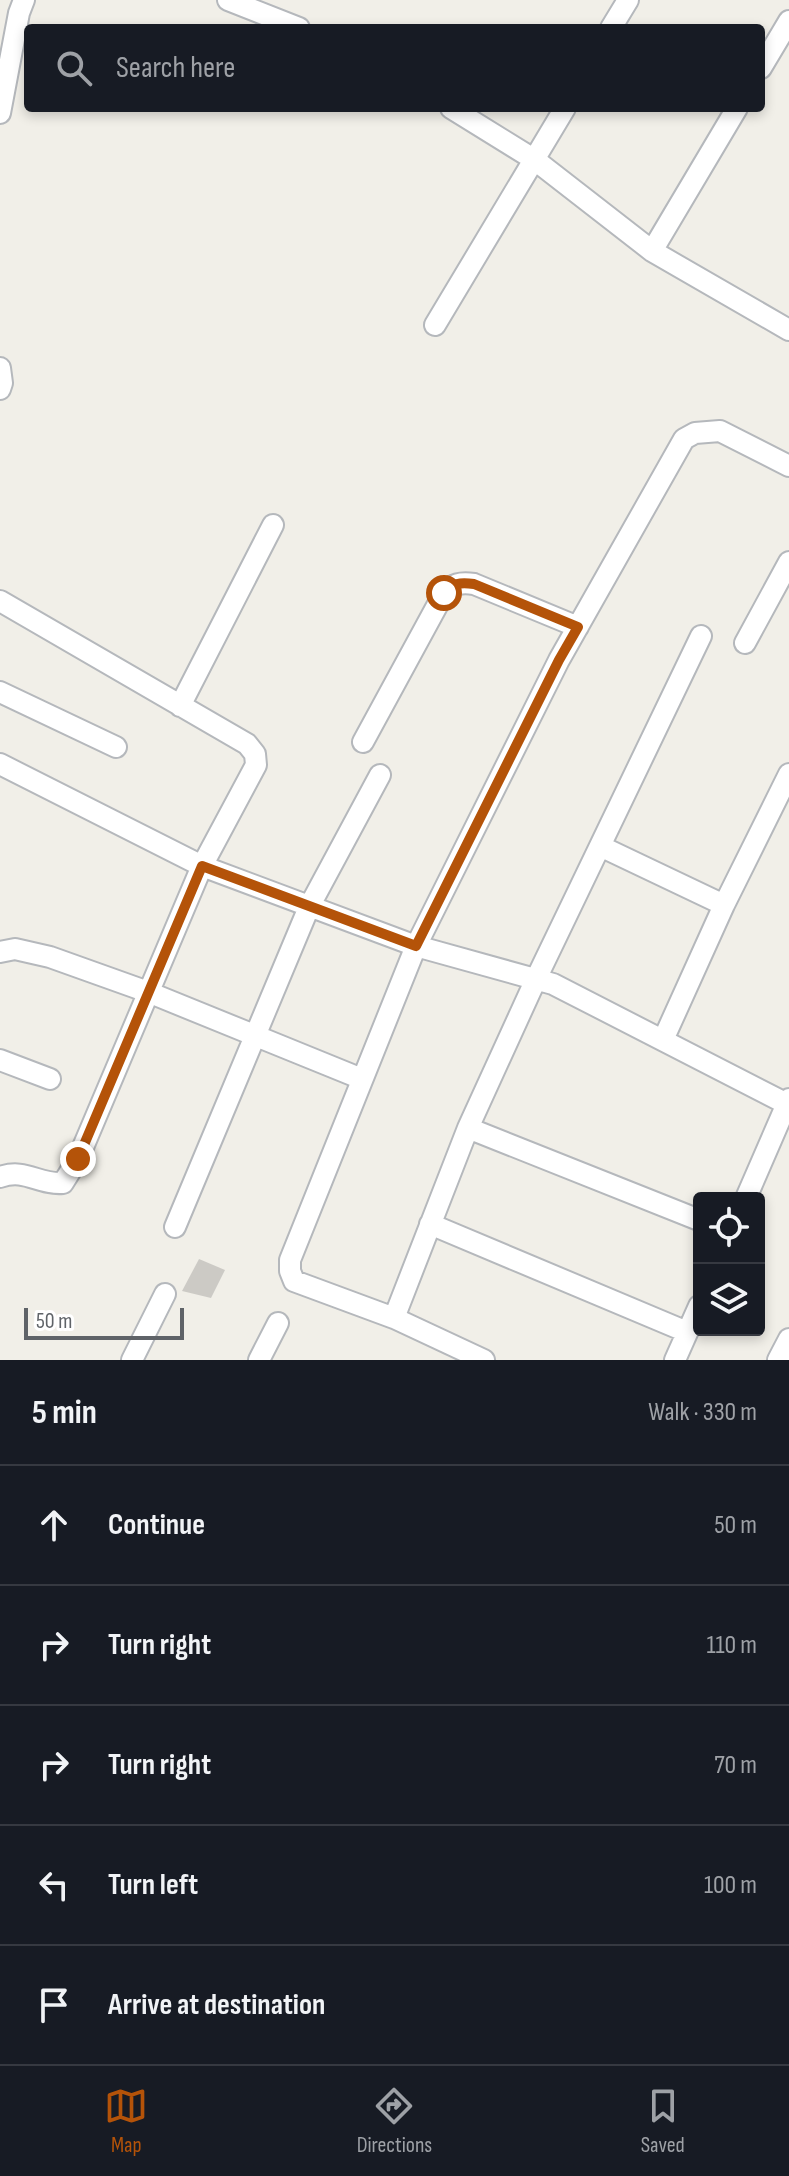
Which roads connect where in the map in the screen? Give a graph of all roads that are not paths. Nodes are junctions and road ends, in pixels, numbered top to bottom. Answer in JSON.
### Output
{"nodes":[{"id":1,"x":24,"y":0,"type":"edge"},
{"id":2,"x":228,"y":0,"type":"edge"},
{"id":3,"x":628,"y":0,"type":"edge"},
{"id":4,"x":789,"y":21,"type":"edge"},
{"id":5,"x":289,"y":24,"type":"edge"},
{"id":6,"x":613,"y":24,"type":"edge"},
{"id":7,"x":765,"y":61,"type":"edge"},
{"id":8,"x":457,"y":112,"type":"edge"},
{"id":9,"x":563,"y":112,"type":"edge"},
{"id":10,"x":735,"y":112,"type":"edge"},
{"id":11,"x":0,"y":113,"type":"edge"},
{"id":12,"x":535,"y":160,"type":"junction"},
{"id":13,"x":652,"y":251,"type":"junction"},
{"id":14,"x":435,"y":325,"type":"dead end"},
{"id":15,"x":789,"y":330,"type":"edge"},
{"id":16,"x":0,"y":368,"type":"edge"},
{"id":17,"x":0,"y":389,"type":"edge"},
{"id":18,"x":789,"y":466,"type":"edge"},
{"id":19,"x":273,"y":525,"type":"dead end"},
{"id":20,"x":789,"y":562,"type":"edge"},
{"id":21,"x":0,"y":601,"type":"edge"},
{"id":22,"x":578,"y":627,"type":"junction"},
{"id":23,"x":701,"y":636,"type":"dead end"},
{"id":24,"x":745,"y":643,"type":"dead end"},
{"id":25,"x":0,"y":692,"type":"edge"},
{"id":26,"x":180,"y":706,"type":"junction"},
{"id":27,"x":363,"y":742,"type":"dead end"},
{"id":28,"x":116,"y":747,"type":"dead end"},
{"id":29,"x":0,"y":764,"type":"edge"},
{"id":30,"x":789,"y":774,"type":"edge"},
{"id":31,"x":380,"y":775,"type":"dead end"},
{"id":32,"x":600,"y":846,"type":"junction"},
{"id":33,"x":202,"y":866,"type":"junction"},
{"id":34,"x":724,"y":905,"type":"junction"},
{"id":35,"x":309,"y":907,"type":"junction"},
{"id":36,"x":416,"y":946,"type":"junction"},
{"id":37,"x":0,"y":952,"type":"edge"},
{"id":38,"x":536,"y":979,"type":"junction"},
{"id":39,"x":148,"y":992,"type":"junction"},
{"id":40,"x":255,"y":1037,"type":"junction"},
{"id":41,"x":663,"y":1040,"type":"junction"},
{"id":42,"x":0,"y":1060,"type":"edge"},
{"id":43,"x":50,"y":1079,"type":"dead end"},
{"id":44,"x":362,"y":1079,"type":"junction"},
{"id":45,"x":788,"y":1102,"type":"edge"},
{"id":46,"x":468,"y":1128,"type":"junction"},
{"id":47,"x":0,"y":1177,"type":"edge"},
{"id":48,"x":749,"y":1192,"type":"edge"},
{"id":49,"x":693,"y":1218,"type":"edge"},
{"id":50,"x":430,"y":1224,"type":"junction"},
{"id":51,"x":175,"y":1227,"type":"dead end"},
{"id":52,"x":165,"y":1294,"type":"dead end"},
{"id":53,"x":394,"y":1318,"type":"junction"},
{"id":54,"x":693,"y":1319,"type":"edge"},
{"id":55,"x":278,"y":1323,"type":"dead end"},
{"id":56,"x":687,"y":1332,"type":"junction"},
{"id":57,"x":789,"y":1339,"type":"edge"},
{"id":58,"x":132,"y":1360,"type":"edge"},
{"id":59,"x":259,"y":1360,"type":"edge"},
{"id":60,"x":484,"y":1360,"type":"edge"},
{"id":61,"x":675,"y":1360,"type":"edge"},
{"id":62,"x":778,"y":1360,"type":"edge"}],
"edges":[{"from":1,"to":11,"type":"street"},
{"from":2,"to":5,"type":"street"},
{"from":3,"to":6,"type":"street"},
{"from":4,"to":7,"type":"street"},
{"from":8,"to":12,"type":"street"},
{"from":9,"to":12,"type":"street"},
{"from":10,"to":13,"type":"street"},
{"from":12,"to":13,"type":"street"},
{"from":12,"to":14,"type":"street"},
{"from":13,"to":15,"type":"street"},
{"from":16,"to":17,"type":"street"},
{"from":18,"to":22,"type":"street"},
{"from":19,"to":26,"type":"street"},
{"from":20,"to":24,"type":"street"},
{"from":21,"to":26,"type":"street"},
{"from":22,"to":27,"type":"street"},
{"from":22,"to":36,"type":"street"},
{"from":23,"to":32,"type":"street"},
{"from":25,"to":28,"type":"street"},
{"from":26,"to":33,"type":"street"},
{"from":29,"to":33,"type":"street"},
{"from":30,"to":34,"type":"street"},
{"from":31,"to":35,"type":"street"},
{"from":32,"to":34,"type":"street"},
{"from":32,"to":38,"type":"street"},
{"from":33,"to":35,"type":"street"},
{"from":33,"to":39,"type":"street"},
{"from":34,"to":41,"type":"street"},
{"from":35,"to":36,"type":"street"},
{"from":35,"to":40,"type":"street"},
{"from":36,"to":38,"type":"street"},
{"from":36,"to":44,"type":"street"},
{"from":37,"to":39,"type":"street"},
{"from":38,"to":41,"type":"street"},
{"from":38,"to":46,"type":"street"},
{"from":39,"to":40,"type":"street"},
{"from":39,"to":47,"type":"street"},
{"from":40,"to":44,"type":"street"},
{"from":40,"to":51,"type":"street"},
{"from":41,"to":45,"type":"street"},
{"from":42,"to":43,"type":"street"},
{"from":44,"to":53,"type":"street"},
{"from":45,"to":48,"type":"street"},
{"from":46,"to":49,"type":"street"},
{"from":46,"to":50,"type":"street"},
{"from":50,"to":53,"type":"street"},
{"from":50,"to":56,"type":"street"},
{"from":52,"to":58,"type":"street"},
{"from":53,"to":60,"type":"street"},
{"from":54,"to":56,"type":"street"},
{"from":55,"to":59,"type":"street"},
{"from":56,"to":61,"type":"street"},
{"from":57,"to":62,"type":"street"}]}
